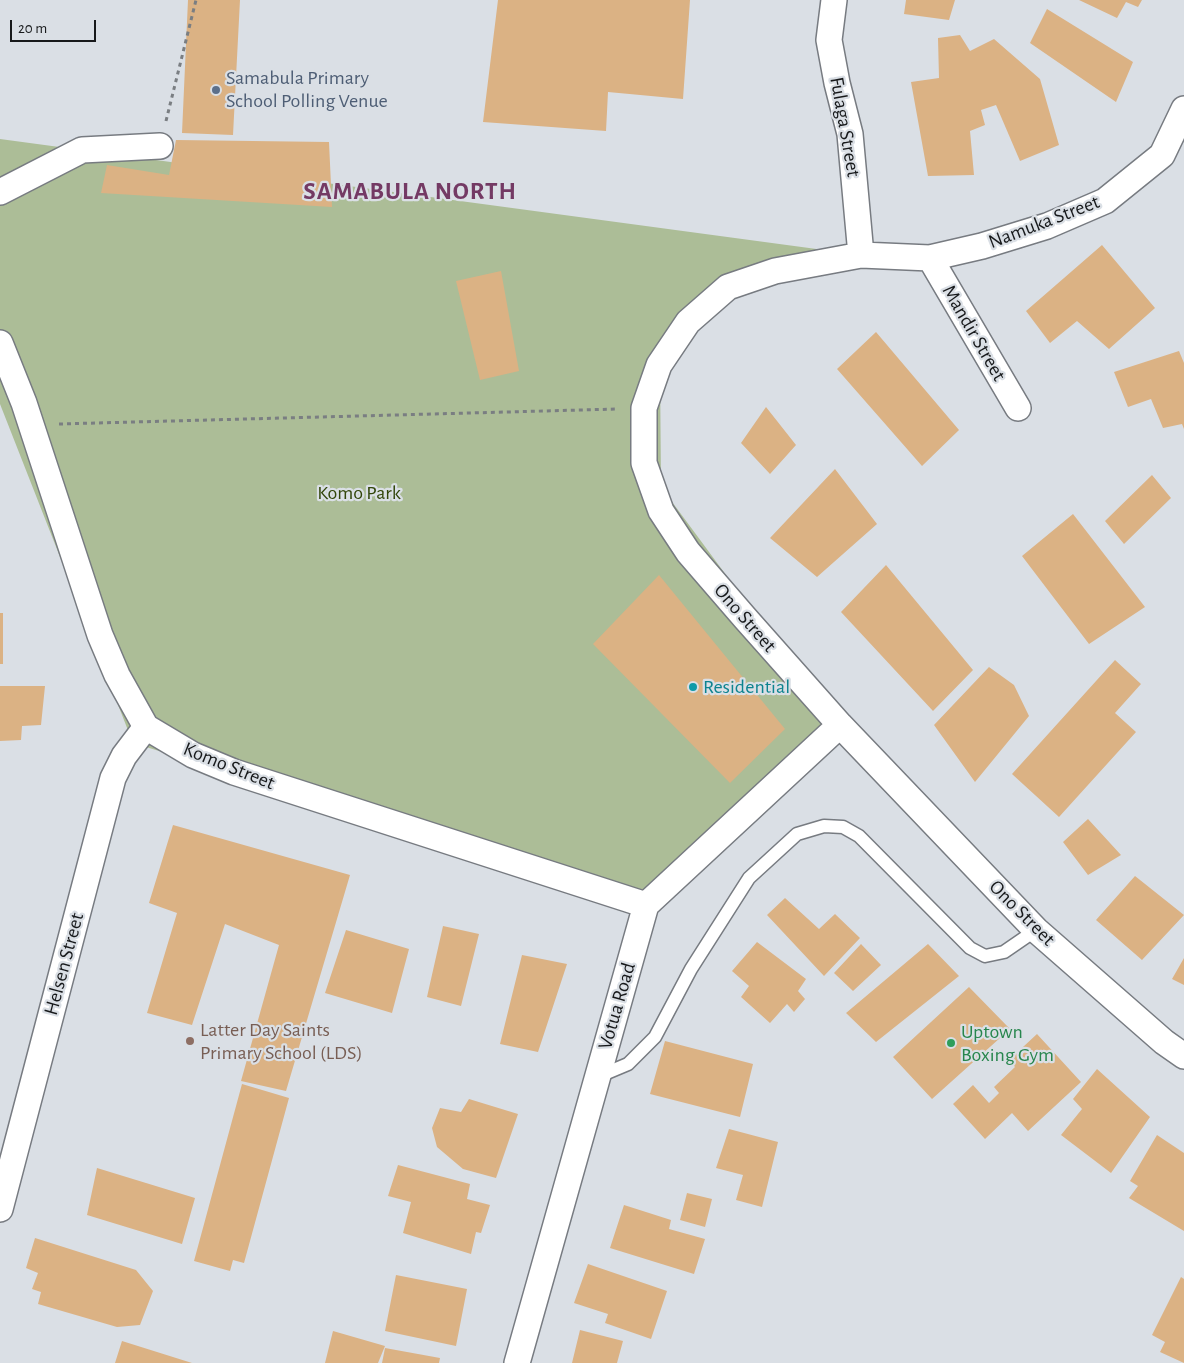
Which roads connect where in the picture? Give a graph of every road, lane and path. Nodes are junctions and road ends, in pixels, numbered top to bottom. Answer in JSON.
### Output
{"nodes":[{"id":1,"x":196,"y":0,"type":"edge"},
{"id":2,"x":834,"y":0,"type":"edge"},
{"id":3,"x":1184,"y":109,"type":"edge"},
{"id":4,"x":160,"y":146,"type":"joint"},
{"id":5,"x":0,"y":192,"type":"edge"},
{"id":6,"x":862,"y":255,"type":"junction"},
{"id":7,"x":930,"y":258,"type":"junction"},
{"id":8,"x":0,"y":344,"type":"edge"},
{"id":9,"x":0,"y":401,"type":"edge"},
{"id":10,"x":644,"y":408,"type":"junction"},
{"id":11,"x":1018,"y":408,"type":"dead end"},
{"id":12,"x":28,"y":414,"type":"junction"},
{"id":13,"x":840,"y":724,"type":"junction"},
{"id":14,"x":146,"y":727,"type":"junction"},
{"id":15,"x":646,"y":905,"type":"junction"},
{"id":16,"x":1036,"y":930,"type":"junction"},
{"id":17,"x":1184,"y":1056,"type":"edge"},
{"id":18,"x":597,"y":1077,"type":"junction"},
{"id":19,"x":0,"y":1209,"type":"edge"},
{"id":20,"x":517,"y":1363,"type":"edge"}],
"edges":[{"from":1,"to":4,"type":"path"},
{"from":2,"to":6,"type":"street","name":"Fulaga Street"},
{"from":3,"to":7,"type":"street","name":"Namuka Street"},
{"from":4,"to":5,"type":"street"},
{"from":6,"to":7,"type":"street","name":"Namuka Street"},
{"from":6,"to":10,"type":"street","name":"Ono Street"},
{"from":7,"to":11,"type":"street","name":"Mandir Street"},
{"from":8,"to":12,"type":"street","name":"Komo Street"},
{"from":9,"to":12,"type":"street"},
{"from":10,"to":12,"type":"path"},
{"from":10,"to":13,"type":"street","name":"Ono Street"},
{"from":12,"to":14,"type":"street","name":"Komo Street"},
{"from":13,"to":15,"type":"street"},
{"from":13,"to":16,"type":"street","name":"Ono Street"},
{"from":14,"to":15,"type":"street","name":"Komo Street"},
{"from":14,"to":19,"type":"street","name":"Helsen Street"},
{"from":15,"to":18,"type":"street","name":"Votua Road"},
{"from":16,"to":17,"type":"street","name":"Ono Street"},
{"from":16,"to":18,"type":"lane"},
{"from":18,"to":20,"type":"street","name":"Votua Road"}]}
